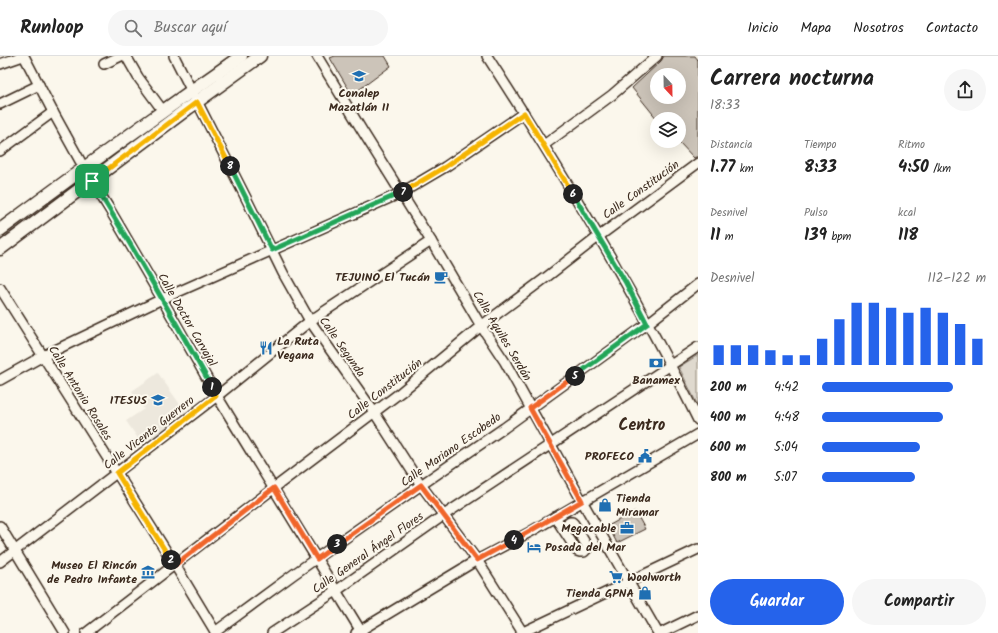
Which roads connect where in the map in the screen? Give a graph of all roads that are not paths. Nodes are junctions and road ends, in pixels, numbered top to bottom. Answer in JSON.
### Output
{"nodes":[{"id":1,"x":24,"y":56,"type":"edge"},
{"id":2,"x":121,"y":56,"type":"edge"},
{"id":3,"x":126,"y":56,"type":"edge"},
{"id":4,"x":174,"y":56,"type":"edge"},
{"id":5,"x":260,"y":56,"type":"edge"},
{"id":6,"x":317,"y":56,"type":"edge"},
{"id":7,"x":487,"y":56,"type":"edge"},
{"id":8,"x":657,"y":56,"type":"edge"},
{"id":9,"x":238,"y":57,"type":"edge"},
{"id":10,"x":0,"y":64,"type":"edge"},
{"id":11,"x":104,"y":64,"type":"dead end"},
{"id":12,"x":39,"y":85,"type":"junction"},
{"id":13,"x":195,"y":96,"type":"junction"},
{"id":14,"x":0,"y":104,"type":"edge"},
{"id":15,"x":163,"y":111,"type":"junction"},
{"id":16,"x":53,"y":112,"type":"junction"},
{"id":17,"x":524,"y":113,"type":"junction"},
{"id":18,"x":544,"y":145,"type":"junction"},
{"id":19,"x":0,"y":151,"type":"edge"},
{"id":20,"x":698,"y":162,"type":"edge"},
{"id":21,"x":84,"y":168,"type":"junction"},
{"id":22,"x":92,"y":181,"type":"junction"},
{"id":23,"x":401,"y":193,"type":"junction"},
{"id":24,"x":0,"y":230,"type":"edge"},
{"id":25,"x":598,"y":237,"type":"junction"},
{"id":26,"x":431,"y":241,"type":"junction"},
{"id":27,"x":0,"y":249,"type":"edge"},
{"id":28,"x":272,"y":250,"type":"junction"},
{"id":29,"x":698,"y":284,"type":"edge"},
{"id":30,"x":0,"y":288,"type":"edge"},
{"id":31,"x":162,"y":299,"type":"junction"},
{"id":32,"x":310,"y":322,"type":"junction"},
{"id":33,"x":647,"y":324,"type":"junction"},
{"id":34,"x":481,"y":326,"type":"junction"},
{"id":35,"x":698,"y":347,"type":"edge"},
{"id":36,"x":43,"y":356,"type":"junction"},
{"id":37,"x":670,"y":365,"type":"junction"},
{"id":38,"x":0,"y":380,"type":"edge"},
{"id":39,"x":216,"y":396,"type":"junction"},
{"id":40,"x":530,"y":408,"type":"junction"},
{"id":41,"x":374,"y":412,"type":"junction"},
{"id":42,"x":698,"y":420,"type":"edge"},
{"id":43,"x":698,"y":434,"type":"edge"},
{"id":44,"x":551,"y":444,"type":"junction"},
{"id":45,"x":117,"y":473,"type":"junction"},
{"id":46,"x":421,"y":485,"type":"junction"},
{"id":47,"x":274,"y":488,"type":"junction"},
{"id":48,"x":582,"y":501,"type":"junction"},
{"id":49,"x":444,"y":515,"type":"junction"},
{"id":50,"x":555,"y":517,"type":"junction"},
{"id":51,"x":0,"y":526,"type":"edge"},
{"id":52,"x":562,"y":527,"type":"dead end"},
{"id":53,"x":698,"y":549,"type":"edge"},
{"id":54,"x":15,"y":550,"type":"junction"},
{"id":55,"x":317,"y":559,"type":"junction"},
{"id":56,"x":477,"y":560,"type":"junction"},
{"id":57,"x":0,"y":562,"type":"edge"},
{"id":58,"x":175,"y":565,"type":"junction"},
{"id":59,"x":629,"y":582,"type":"junction"},
{"id":60,"x":336,"y":591,"type":"junction"},
{"id":61,"x":698,"y":614,"type":"edge"},
{"id":62,"x":215,"y":632,"type":"edge"},
{"id":63,"x":359,"y":632,"type":"edge"},
{"id":64,"x":65,"y":633,"type":"edge"},
{"id":65,"x":86,"y":633,"type":"edge"},
{"id":66,"x":272,"y":633,"type":"edge"},
{"id":67,"x":522,"y":633,"type":"edge"},
{"id":68,"x":658,"y":633,"type":"edge"},
{"id":69,"x":661,"y":633,"type":"edge"}],
"edges":[{"from":1,"to":10,"type":"street"},
{"from":1,"to":12,"type":"street","name":"Calle Doctor Carvajal"},
{"from":2,"to":11,"type":"street"},
{"from":3,"to":15,"type":"street"},
{"from":4,"to":13,"type":"street","name":"Calle Segunda"},
{"from":5,"to":13,"type":"main road"},
{"from":6,"to":23,"type":"street","name":"Calle Aquiles Serdán"},
{"from":7,"to":17,"type":"street"},
{"from":8,"to":18,"type":"street"},
{"from":9,"to":13,"type":"main road"},
{"from":12,"to":14,"type":"street"},
{"from":12,"to":16,"type":"street","name":"Calle Doctor Carvajal"},
{"from":13,"to":15,"type":"main road"},
{"from":13,"to":22,"type":"main road"},
{"from":13,"to":28,"type":"street","name":"Calle Segunda"},
{"from":15,"to":21,"type":"main road"},
{"from":16,"to":19,"type":"street"},
{"from":16,"to":21,"type":"street","name":"Calle Doctor Carvajal"},
{"from":17,"to":18,"type":"street"},
{"from":17,"to":23,"type":"street"},
{"from":18,"to":25,"type":"street"},
{"from":20,"to":25,"type":"street","name":"Calle Constitución"},
{"from":21,"to":22,"type":"street","name":"Calle Doctor Carvajal"},
{"from":21,"to":24,"type":"main road"},
{"from":22,"to":27,"type":"main road"},
{"from":22,"to":31,"type":"street","name":"Calle Doctor Carvajal"},
{"from":23,"to":26,"type":"street","name":"Calle Aquiles Serdán"},
{"from":23,"to":28,"type":"street"},
{"from":25,"to":33,"type":"street"},
{"from":25,"to":34,"type":"street","name":"Calle Constitución"},
{"from":26,"to":32,"type":"street","name":"Calle Vicente Guerrero"},
{"from":26,"to":34,"type":"street","name":"Calle Aquiles Serdán"},
{"from":28,"to":31,"type":"street"},
{"from":28,"to":32,"type":"street","name":"Calle Segunda"},
{"from":29,"to":33,"type":"street","name":"Calle Mariano Escobedo"},
{"from":30,"to":36,"type":"street","name":"Calle Antonio Rosales"},
{"from":31,"to":36,"type":"street"},
{"from":31,"to":39,"type":"street","name":"Calle Doctor Carvajal"},
{"from":32,"to":39,"type":"street","name":"Calle Vicente Guerrero"},
{"from":32,"to":41,"type":"street","name":"Calle Segunda"},
{"from":33,"to":37,"type":"street"},
{"from":33,"to":40,"type":"street","name":"Calle Mariano Escobedo"},
{"from":34,"to":40,"type":"street","name":"Calle Aquiles Serdán"},
{"from":34,"to":41,"type":"street","name":"Calle Constitución"},
{"from":35,"to":37,"type":"street","name":"Calle General Ángel Flores"},
{"from":36,"to":38,"type":"street"},
{"from":36,"to":45,"type":"street","name":"Calle Antonio Rosales"},
{"from":37,"to":42,"type":"street"},
{"from":37,"to":44,"type":"street","name":"Calle General Ángel Flores"},
{"from":39,"to":45,"type":"street","name":"Calle Vicente Guerrero"},
{"from":39,"to":47,"type":"street","name":"Calle Doctor Carvajal"},
{"from":40,"to":44,"type":"street","name":"Calle Aquiles Serdán"},
{"from":40,"to":46,"type":"street","name":"Calle Mariano Escobedo"},
{"from":41,"to":46,"type":"street","name":"Calle Segunda"},
{"from":41,"to":47,"type":"street","name":"Calle Constitución"},
{"from":43,"to":48,"type":"street"},
{"from":44,"to":48,"type":"street","name":"Calle Aquiles Serdán"},
{"from":44,"to":49,"type":"street","name":"Calle General Ángel Flores"},
{"from":45,"to":54,"type":"street","name":"Calle Vicente Guerrero"},
{"from":45,"to":58,"type":"street","name":"Calle Antonio Rosales"},
{"from":46,"to":49,"type":"street","name":"Calle Segunda"},
{"from":46,"to":55,"type":"street","name":"Calle Mariano Escobedo"},
{"from":47,"to":55,"type":"street","name":"Calle Doctor Carvajal"},
{"from":47,"to":58,"type":"street","name":"Calle Constitución"},
{"from":48,"to":50,"type":"street"},
{"from":48,"to":59,"type":"street","name":"Calle Aquiles Serdán"},
{"from":49,"to":56,"type":"street","name":"Calle Segunda"},
{"from":49,"to":60,"type":"street","name":"Calle General Ángel Flores"},
{"from":50,"to":52,"type":"street"},
{"from":50,"to":56,"type":"street"},
{"from":51,"to":54,"type":"street"},
{"from":53,"to":59,"type":"street"},
{"from":54,"to":57,"type":"street","name":"Calle Vicente Guerrero"},
{"from":54,"to":64,"type":"street"},
{"from":55,"to":60,"type":"street","name":"Calle Doctor Carvajal"},
{"from":55,"to":62,"type":"street","name":"Calle Mariano Escobedo"},
{"from":56,"to":63,"type":"street"},
{"from":56,"to":67,"type":"street","name":"Calle Segunda"},
{"from":58,"to":62,"type":"street","name":"Calle Antonio Rosales"},
{"from":58,"to":65,"type":"street","name":"Calle Constitución"},
{"from":59,"to":67,"type":"street"},
{"from":59,"to":68,"type":"street","name":"Calle Aquiles Serdán"},
{"from":60,"to":63,"type":"street","name":"Calle Doctor Carvajal"},
{"from":60,"to":66,"type":"street","name":"Calle General Ángel Flores"},
{"from":61,"to":69,"type":"street"}]}
